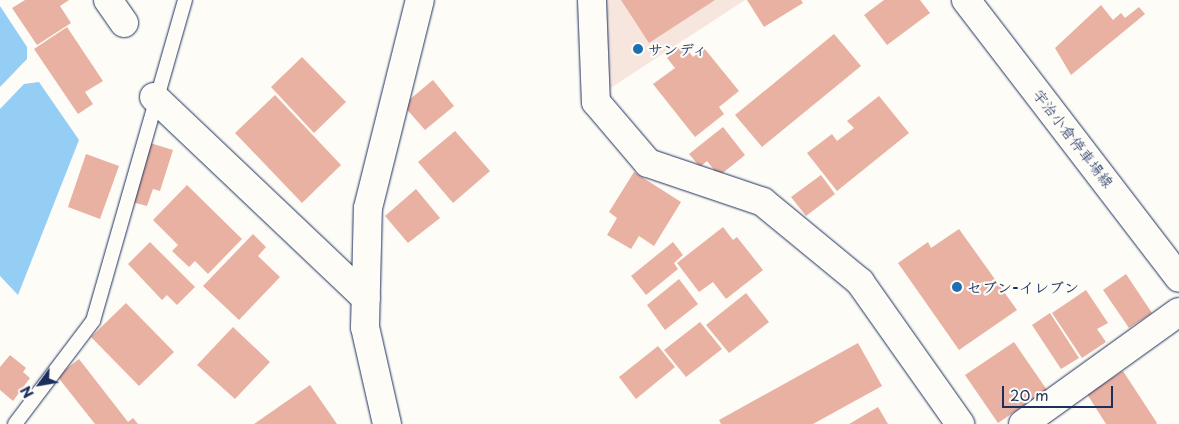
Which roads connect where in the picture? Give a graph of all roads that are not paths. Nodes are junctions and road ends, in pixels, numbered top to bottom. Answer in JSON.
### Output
{"nodes":[{"id":1,"x":108,"y":0,"type":"edge"},
{"id":2,"x":185,"y":0,"type":"edge"},
{"id":3,"x":420,"y":0,"type":"edge"},
{"id":4,"x":592,"y":0,"type":"edge"},
{"id":5,"x":966,"y":0,"type":"edge"},
{"id":6,"x":124,"y":23,"type":"dead end"},
{"id":7,"x":154,"y":97,"type":"junction"},
{"id":8,"x":1179,"y":278,"type":"edge"},
{"id":9,"x":366,"y":298,"type":"junction"},
{"id":10,"x":1179,"y":312,"type":"edge"},
{"id":11,"x":15,"y":424,"type":"edge"},
{"id":12,"x":387,"y":424,"type":"edge"},
{"id":13,"x":960,"y":424,"type":"edge"},
{"id":14,"x":1023,"y":424,"type":"edge"}],
"edges":[{"from":1,"to":6,"type":"street"},
{"from":2,"to":7,"type":"lane"},
{"from":3,"to":9,"type":"street"},
{"from":4,"to":13,"type":"street"},
{"from":5,"to":8,"type":"street","name":"宇治小倉停車場線"},
{"from":7,"to":9,"type":"street"},
{"from":7,"to":11,"type":"lane"},
{"from":9,"to":12,"type":"street"},
{"from":10,"to":14,"type":"street"}]}
